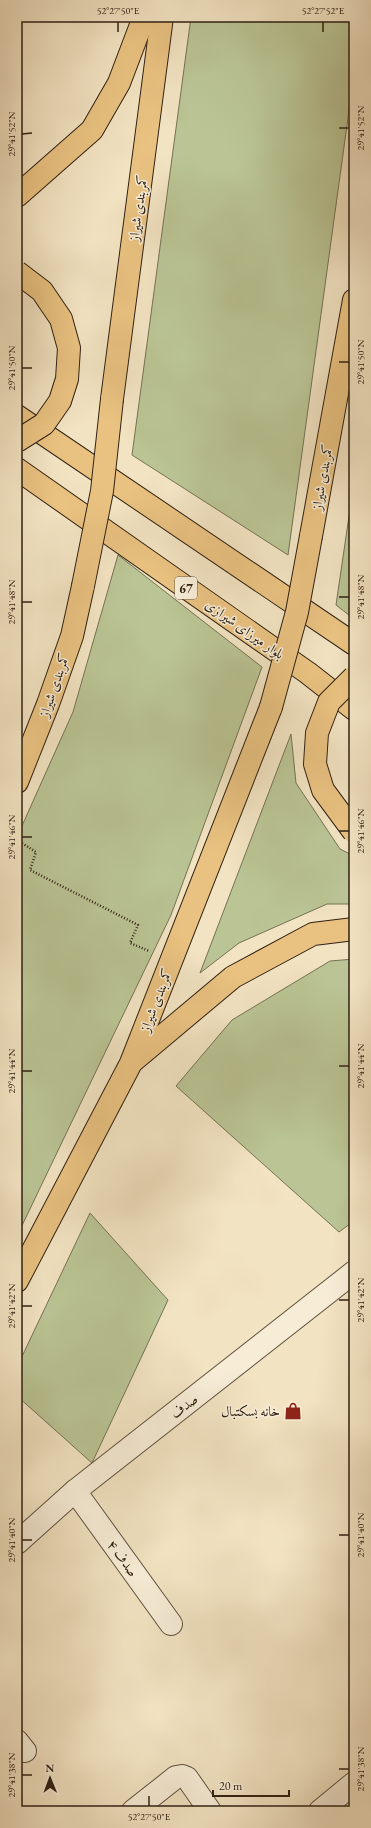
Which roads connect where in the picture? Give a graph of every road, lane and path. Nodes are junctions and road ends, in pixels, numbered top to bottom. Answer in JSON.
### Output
{"nodes":[{"id":1,"x":144,"y":17,"type":"edge"},
{"id":2,"x":162,"y":17,"type":"edge"},
{"id":3,"x":349,"y":17,"type":"edge"},
{"id":4,"x":354,"y":18,"type":"edge"},
{"id":5,"x":17,"y":196,"type":"edge"},
{"id":6,"x":17,"y":272,"type":"edge"},
{"id":7,"x":354,"y":300,"type":"edge"},
{"id":8,"x":17,"y":416,"type":"edge"},
{"id":9,"x":17,"y":441,"type":"edge"},
{"id":10,"x":17,"y":469,"type":"edge"},
{"id":11,"x":354,"y":644,"type":"edge"},
{"id":12,"x":354,"y":677,"type":"edge"},
{"id":13,"x":354,"y":709,"type":"edge"},
{"id":14,"x":17,"y":782,"type":"edge"},
{"id":15,"x":354,"y":832,"type":"edge"},
{"id":16,"x":17,"y":840,"type":"edge"},
{"id":17,"x":354,"y":929,"type":"edge"},
{"id":18,"x":171,"y":962,"type":"junction"},
{"id":19,"x":131,"y":1062,"type":"junction"},
{"id":20,"x":17,"y":1281,"type":"edge"},
{"id":21,"x":351,"y":1282,"type":"edge"},
{"id":22,"x":75,"y":1491,"type":"junction"},
{"id":23,"x":17,"y":1543,"type":"edge"},
{"id":24,"x":171,"y":1624,"type":"dead end"},
{"id":25,"x":354,"y":1783,"type":"edge"},
{"id":26,"x":133,"y":1811,"type":"edge"},
{"id":27,"x":210,"y":1811,"type":"edge"},
{"id":28,"x":320,"y":1811,"type":"edge"}],
"edges":[{"from":1,"to":5,"type":"main road"},
{"from":2,"to":14,"type":"main road","name":"کمربندی شیراز","bridge":true},
{"from":3,"to":4,"type":"path"},
{"from":6,"to":9,"type":"main road","bridge":true},
{"from":7,"to":18,"type":"main road","name":"کمربندی شیراز","bridge":true},
{"from":8,"to":11,"type":"main road"},
{"from":10,"to":13,"type":"main road","name":"بلوار میرزای شیرازی","number":"67"},
{"from":12,"to":15,"type":"main road","bridge":true},
{"from":16,"to":18,"type":"path"},
{"from":17,"to":19,"type":"main road"},
{"from":18,"to":19,"type":"main road","name":"کمربندی شیراز"},
{"from":19,"to":20,"type":"main road","name":"کمربندی شیراز"},
{"from":21,"to":22,"type":"street","name":"صدف"},
{"from":22,"to":23,"type":"street","name":"صدف"},
{"from":22,"to":24,"type":"street","name":"۴ صدف"},
{"from":25,"to":28,"type":"street"},
{"from":26,"to":27,"type":"street"}]}
